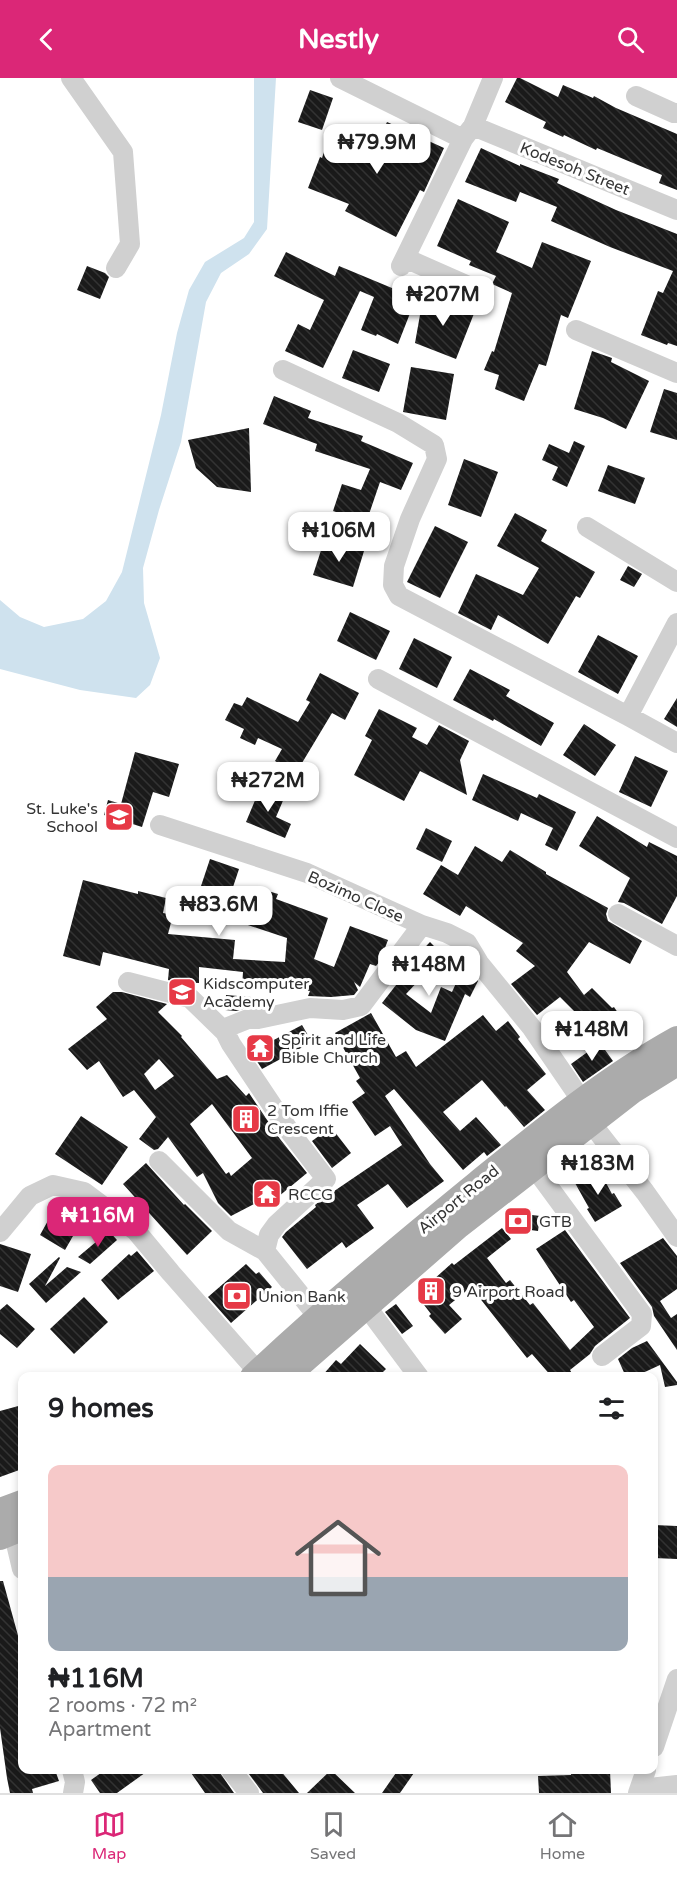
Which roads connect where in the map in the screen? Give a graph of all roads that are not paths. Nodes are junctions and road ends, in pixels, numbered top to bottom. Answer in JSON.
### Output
{"nodes":[{"id":1,"x":70,"y":78,"type":"edge"},
{"id":2,"x":340,"y":78,"type":"edge"},
{"id":3,"x":494,"y":78,"type":"edge"},
{"id":4,"x":636,"y":96,"type":"dead end"},
{"id":5,"x":677,"y":113,"type":"edge"},
{"id":6,"x":468,"y":132,"type":"junction"},
{"id":7,"x":677,"y":210,"type":"edge"},
{"id":8,"x":116,"y":268,"type":"dead end"},
{"id":9,"x":475,"y":289,"type":"dead end"},
{"id":10,"x":576,"y":330,"type":"dead end"},
{"id":11,"x":283,"y":370,"type":"dead end"},
{"id":12,"x":677,"y":373,"type":"edge"},
{"id":13,"x":587,"y":527,"type":"dead end"},
{"id":14,"x":677,"y":582,"type":"edge"},
{"id":15,"x":677,"y":623,"type":"edge"},
{"id":16,"x":378,"y":679,"type":"dead end"},
{"id":17,"x":628,"y":716,"type":"junction"},
{"id":18,"x":677,"y":743,"type":"edge"},
{"id":19,"x":160,"y":825,"type":"dead end"},
{"id":20,"x":677,"y":838,"type":"edge"},
{"id":21,"x":618,"y":914,"type":"dead end"},
{"id":22,"x":422,"y":925,"type":"junction"},
{"id":23,"x":677,"y":946,"type":"edge"},
{"id":24,"x":128,"y":982,"type":"dead end"},
{"id":25,"x":225,"y":1032,"type":"junction"},
{"id":26,"x":677,"y":1039,"type":"edge"},
{"id":27,"x":677,"y":1063,"type":"edge"},
{"id":28,"x":586,"y":1112,"type":"junction"},
{"id":29,"x":159,"y":1161,"type":"dead end"},
{"id":30,"x":534,"y":1167,"type":"junction"},
{"id":31,"x":503,"y":1177,"type":"junction"},
{"id":32,"x":0,"y":1232,"type":"edge"},
{"id":33,"x":677,"y":1237,"type":"edge"},
{"id":34,"x":265,"y":1251,"type":"junction"},
{"id":35,"x":366,"y":1306,"type":"junction"},
{"id":36,"x":319,"y":1318,"type":"junction"},
{"id":37,"x":602,"y":1356,"type":"dead end"},
{"id":38,"x":254,"y":1372,"type":"edge"},
{"id":39,"x":259,"y":1372,"type":"edge"},
{"id":40,"x":291,"y":1372,"type":"edge"},
{"id":41,"x":415,"y":1372,"type":"edge"},
{"id":42,"x":18,"y":1510,"type":"edge"},
{"id":43,"x":9,"y":1527,"type":"edge"},
{"id":44,"x":18,"y":1556,"type":"edge"},
{"id":45,"x":677,"y":1679,"type":"edge"},
{"id":46,"x":658,"y":1735,"type":"edge"},
{"id":47,"x":73,"y":1774,"type":"edge"},
{"id":48,"x":234,"y":1774,"type":"edge"},
{"id":49,"x":642,"y":1784,"type":"edge"},
{"id":50,"x":677,"y":1785,"type":"edge"},
{"id":51,"x":73,"y":1793,"type":"edge"},
{"id":52,"x":249,"y":1793,"type":"edge"}],
"edges":[{"from":1,"to":8,"type":"street"},
{"from":2,"to":6,"type":"street","name":"Kodesoh Street"},
{"from":3,"to":6,"type":"street"},
{"from":4,"to":5,"type":"street"},
{"from":6,"to":7,"type":"street","name":"Kodesoh Street"},
{"from":6,"to":9,"type":"street"},
{"from":10,"to":12,"type":"street"},
{"from":11,"to":17,"type":"street"},
{"from":13,"to":14,"type":"street"},
{"from":15,"to":17,"type":"street"},
{"from":16,"to":20,"type":"street"},
{"from":17,"to":18,"type":"street"},
{"from":19,"to":22,"type":"street","name":"Bozimo Close"},
{"from":21,"to":23,"type":"street"},
{"from":22,"to":25,"type":"street"},
{"from":22,"to":28,"type":"street","name":"Bozimo Close"},
{"from":24,"to":25,"type":"street"},
{"from":25,"to":34,"type":"street"},
{"from":26,"to":28,"type":"main road","name":"Airport Road"},
{"from":27,"to":28,"type":"main road","name":"Airport Road"},
{"from":28,"to":30,"type":"main road","name":"Airport Road"},
{"from":28,"to":31,"type":"main road","name":"Airport Road"},
{"from":28,"to":33,"type":"street","name":"Bozimo Close"},
{"from":29,"to":34,"type":"street"},
{"from":30,"to":31,"type":"main road","name":"Airport Road"},
{"from":30,"to":37,"type":"street"},
{"from":31,"to":35,"type":"main road","name":"Airport Road"},
{"from":31,"to":36,"type":"main road","name":"Airport Road"},
{"from":32,"to":38,"type":"street"},
{"from":34,"to":36,"type":"street"},
{"from":35,"to":40,"type":"main road","name":"Airport Road"},
{"from":35,"to":41,"type":"street"},
{"from":36,"to":39,"type":"main road","name":"Airport Road"},
{"from":42,"to":43,"type":"main road"},
{"from":43,"to":44,"type":"street"},
{"from":45,"to":46,"type":"street"},
{"from":47,"to":51,"type":"street"},
{"from":48,"to":52,"type":"street"},
{"from":49,"to":50,"type":"street"}]}
